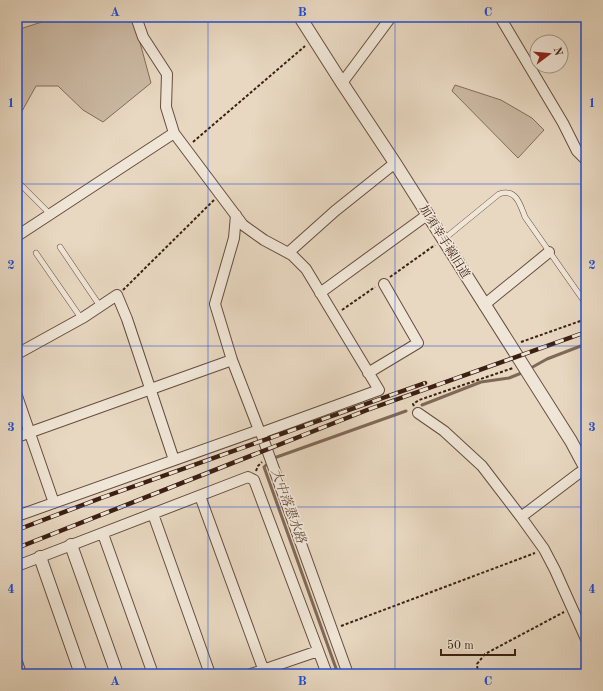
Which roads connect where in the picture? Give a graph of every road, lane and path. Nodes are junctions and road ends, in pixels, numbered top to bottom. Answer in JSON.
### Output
{"nodes":[{"id":1,"x":136,"y":17,"type":"edge"},
{"id":2,"x":300,"y":17,"type":"edge"},
{"id":3,"x":391,"y":17,"type":"edge"},
{"id":4,"x":500,"y":17,"type":"edge"},
{"id":5,"x":314,"y":38,"type":"junction"},
{"id":6,"x":342,"y":84,"type":"junction"},
{"id":7,"x":174,"y":133,"type":"junction"},
{"id":8,"x":186,"y":148,"type":"junction"},
{"id":9,"x":586,"y":160,"type":"edge"},
{"id":10,"x":395,"y":163,"type":"junction"},
{"id":11,"x":17,"y":181,"type":"edge"},
{"id":12,"x":220,"y":193,"type":"junction"},
{"id":13,"x":50,"y":214,"type":"junction"},
{"id":14,"x":236,"y":215,"type":"junction"},
{"id":15,"x":427,"y":215,"type":"junction"},
{"id":16,"x":17,"y":236,"type":"edge"},
{"id":17,"x":443,"y":240,"type":"junction"},
{"id":18,"x":60,"y":247,"type":"dead end"},
{"id":19,"x":549,"y":252,"type":"junction"},
{"id":20,"x":36,"y":253,"type":"dead end"},
{"id":21,"x":288,"y":253,"type":"junction"},
{"id":22,"x":384,"y":284,"type":"dead end"},
{"id":23,"x":320,"y":293,"type":"junction"},
{"id":24,"x":117,"y":295,"type":"junction"},
{"id":25,"x":586,"y":304,"type":"edge"},
{"id":26,"x":484,"y":305,"type":"junction"},
{"id":27,"x":100,"y":306,"type":"junction"},
{"id":28,"x":81,"y":318,"type":"junction"},
{"id":29,"x":586,"y":319,"type":"edge"},
{"id":30,"x":517,"y":344,"type":"dead end"},
{"id":31,"x":17,"y":354,"type":"edge"},
{"id":32,"x":232,"y":360,"type":"junction"},
{"id":33,"x":522,"y":365,"type":"junction"},
{"id":34,"x":368,"y":373,"type":"junction"},
{"id":35,"x":151,"y":389,"type":"junction"},
{"id":36,"x":17,"y":396,"type":"edge"},
{"id":37,"x":418,"y":413,"type":"joint"},
{"id":38,"x":30,"y":432,"type":"junction"},
{"id":39,"x":260,"y":432,"type":"junction"},
{"id":40,"x":17,"y":437,"type":"edge"},
{"id":41,"x":174,"y":460,"type":"junction"},
{"id":42,"x":586,"y":469,"type":"edge"},
{"id":43,"x":200,"y":496,"type":"junction"},
{"id":44,"x":54,"y":503,"type":"junction"},
{"id":45,"x":153,"y":514,"type":"junction"},
{"id":46,"x":17,"y":516,"type":"edge"},
{"id":47,"x":522,"y":518,"type":"junction"},
{"id":48,"x":103,"y":534,"type":"junction"},
{"id":49,"x":71,"y":545,"type":"junction"},
{"id":50,"x":544,"y":549,"type":"junction"},
{"id":51,"x":40,"y":557,"type":"junction"},
{"id":52,"x":17,"y":566,"type":"edge"},
{"id":53,"x":572,"y":607,"type":"junction"},
{"id":54,"x":332,"y":629,"type":"junction"},
{"id":55,"x":586,"y":639,"type":"edge"},
{"id":56,"x":318,"y":651,"type":"junction"},
{"id":57,"x":17,"y":662,"type":"edge"},
{"id":58,"x":264,"y":672,"type":"edge"},
{"id":59,"x":21,"y":674,"type":"edge"},
{"id":60,"x":81,"y":674,"type":"edge"},
{"id":61,"x":117,"y":674,"type":"edge"},
{"id":62,"x":153,"y":674,"type":"edge"},
{"id":63,"x":210,"y":674,"type":"edge"},
{"id":64,"x":250,"y":674,"type":"edge"},
{"id":65,"x":327,"y":674,"type":"edge"},
{"id":66,"x":348,"y":674,"type":"edge"},
{"id":67,"x":478,"y":674,"type":"edge"}],
"edges":[{"from":1,"to":7,"type":"street"},
{"from":2,"to":5,"type":"street","name":"加須幸手線旧道"},
{"from":3,"to":6,"type":"street"},
{"from":4,"to":9,"type":"street"},
{"from":5,"to":6,"type":"street","name":"加須幸手線旧道"},
{"from":5,"to":8,"type":"path"},
{"from":6,"to":10,"type":"street","name":"加須幸手線旧道"},
{"from":7,"to":8,"type":"street"},
{"from":7,"to":13,"type":"street"},
{"from":8,"to":12,"type":"street"},
{"from":10,"to":15,"type":"street","name":"加須幸手線旧道"},
{"from":10,"to":21,"type":"street"},
{"from":11,"to":13,"type":"lane"},
{"from":12,"to":14,"type":"street"},
{"from":12,"to":24,"type":"path"},
{"from":13,"to":16,"type":"street"},
{"from":14,"to":21,"type":"street"},
{"from":14,"to":32,"type":"street"},
{"from":15,"to":17,"type":"street","name":"加須幸手線旧道"},
{"from":15,"to":23,"type":"street"},
{"from":17,"to":19,"type":"lane"},
{"from":17,"to":26,"type":"street","name":"加須幸手線旧道"},
{"from":18,"to":27,"type":"lane"},
{"from":19,"to":25,"type":"lane"},
{"from":19,"to":26,"type":"street"},
{"from":20,"to":28,"type":"lane"},
{"from":21,"to":23,"type":"street"},
{"from":22,"to":34,"type":"street"},
{"from":23,"to":34,"type":"street"},
{"from":24,"to":27,"type":"street"},
{"from":24,"to":35,"type":"street"},
{"from":26,"to":33,"type":"street","name":"加須幸手線旧道"},
{"from":27,"to":28,"type":"street"},
{"from":28,"to":31,"type":"street"},
{"from":29,"to":30,"type":"path"},
{"from":32,"to":35,"type":"street"},
{"from":32,"to":39,"type":"street"},
{"from":33,"to":37,"type":"path"},
{"from":33,"to":42,"type":"street","name":"加須幸手線旧道"},
{"from":34,"to":39,"type":"street"},
{"from":35,"to":38,"type":"street"},
{"from":35,"to":41,"type":"street"},
{"from":36,"to":38,"type":"street"},
{"from":37,"to":47,"type":"street"},
{"from":38,"to":40,"type":"street"},
{"from":38,"to":44,"type":"street"},
{"from":39,"to":41,"type":"street"},
{"from":39,"to":54,"type":"street"},
{"from":41,"to":44,"type":"street"},
{"from":42,"to":47,"type":"street"},
{"from":43,"to":45,"type":"street"},
{"from":43,"to":56,"type":"street"},
{"from":43,"to":58,"type":"street"},
{"from":44,"to":46,"type":"street"},
{"from":45,"to":48,"type":"street"},
{"from":45,"to":63,"type":"street"},
{"from":47,"to":50,"type":"street"},
{"from":48,"to":49,"type":"street"},
{"from":48,"to":62,"type":"street"},
{"from":49,"to":51,"type":"street"},
{"from":49,"to":61,"type":"street"},
{"from":50,"to":53,"type":"street"},
{"from":50,"to":54,"type":"path"},
{"from":51,"to":52,"type":"street"},
{"from":51,"to":60,"type":"street"},
{"from":53,"to":55,"type":"street"},
{"from":53,"to":67,"type":"path"},
{"from":54,"to":66,"type":"street"},
{"from":56,"to":58,"type":"street"},
{"from":56,"to":65,"type":"street"},
{"from":57,"to":59,"type":"street"},
{"from":58,"to":64,"type":"street"}]}
